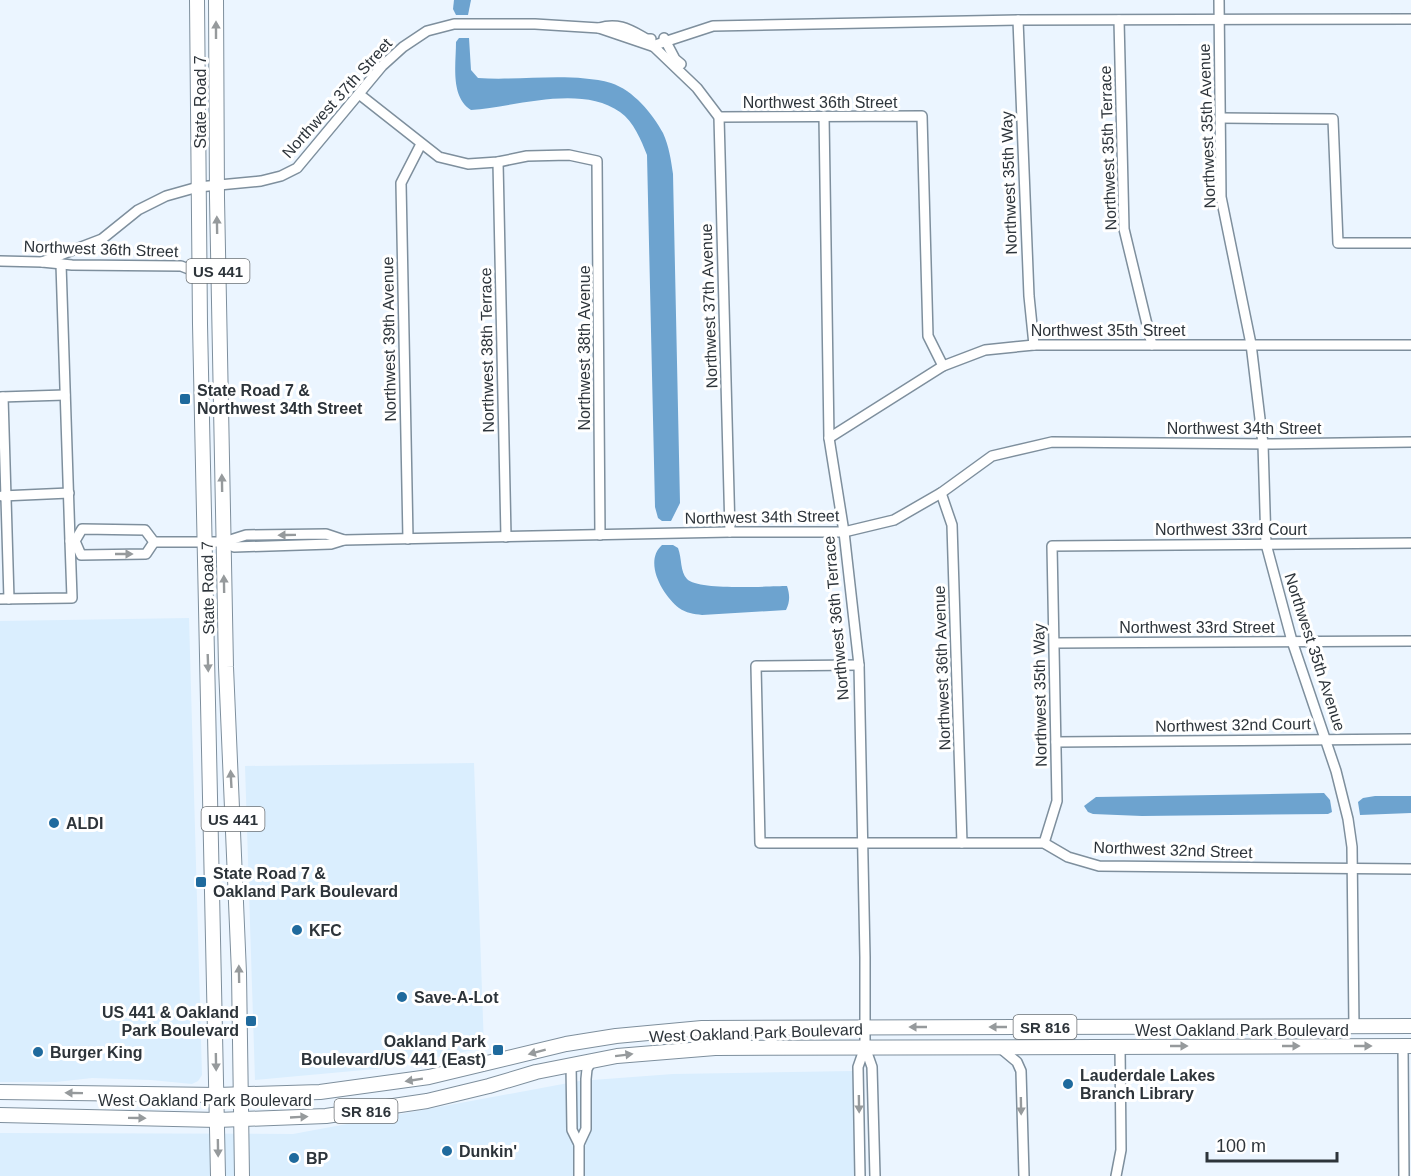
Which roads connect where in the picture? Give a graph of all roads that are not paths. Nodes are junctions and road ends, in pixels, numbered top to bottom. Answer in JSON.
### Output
{"nodes":[{"id":1,"x":197,"y":0,"type":"edge"},
{"id":2,"x":216,"y":0,"type":"edge"},
{"id":3,"x":1219,"y":0,"type":"edge"},
{"id":4,"x":1219,"y":19,"type":"junction"},
{"id":5,"x":1411,"y":19,"type":"edge"},
{"id":6,"x":1018,"y":20,"type":"junction"},
{"id":7,"x":1119,"y":20,"type":"junction"},
{"id":8,"x":664,"y":40,"type":"junction"},
{"id":9,"x":650,"y":42,"type":"junction"},
{"id":10,"x":697,"y":88,"type":"junction"},
{"id":11,"x":359,"y":94,"type":"junction"},
{"id":12,"x":824,"y":116,"type":"junction"},
{"id":13,"x":719,"y":117,"type":"junction"},
{"id":14,"x":1221,"y":118,"type":"junction"},
{"id":15,"x":421,"y":144,"type":"junction"},
{"id":16,"x":498,"y":162,"type":"junction"},
{"id":17,"x":217,"y":186,"type":"junction"},
{"id":18,"x":198,"y":187,"type":"junction"},
{"id":19,"x":1411,"y":243,"type":"edge"},
{"id":20,"x":0,"y":261,"type":"edge"},
{"id":21,"x":42,"y":262,"type":"junction"},
{"id":22,"x":61,"y":264,"type":"junction"},
{"id":23,"x":199,"y":273,"type":"junction"},
{"id":24,"x":1251,"y":344,"type":"junction"},
{"id":25,"x":1034,"y":345,"type":"junction"},
{"id":26,"x":1152,"y":345,"type":"junction"},
{"id":27,"x":1411,"y":345,"type":"edge"},
{"id":28,"x":943,"y":366,"type":"junction"},
{"id":29,"x":64,"y":395,"type":"junction"},
{"id":30,"x":2,"y":397,"type":"edge"},
{"id":31,"x":829,"y":438,"type":"junction"},
{"id":32,"x":1411,"y":442,"type":"edge"},
{"id":33,"x":1263,"y":444,"type":"junction"},
{"id":34,"x":69,"y":494,"type":"junction"},
{"id":35,"x":941,"y":494,"type":"junction"},
{"id":36,"x":3,"y":496,"type":"edge"},
{"id":37,"x":730,"y":532,"type":"junction"},
{"id":38,"x":844,"y":532,"type":"junction"},
{"id":39,"x":600,"y":535,"type":"junction"},
{"id":40,"x":506,"y":537,"type":"junction"},
{"id":41,"x":408,"y":539,"type":"junction"},
{"id":42,"x":72,"y":541,"type":"junction"},
{"id":43,"x":154,"y":542,"type":"junction"},
{"id":44,"x":204,"y":542,"type":"junction"},
{"id":45,"x":224,"y":542,"type":"junction"},
{"id":46,"x":1411,"y":543,"type":"edge"},
{"id":47,"x":1266,"y":544,"type":"junction"},
{"id":48,"x":1052,"y":546,"type":"joint"},
{"id":49,"x":4,"y":599,"type":"edge"},
{"id":50,"x":1292,"y":641,"type":"junction"},
{"id":51,"x":1411,"y":641,"type":"edge"},
{"id":52,"x":1055,"y":643,"type":"junction"},
{"id":53,"x":859,"y":665,"type":"junction"},
{"id":54,"x":209,"y":716,"type":"junction"},
{"id":55,"x":1327,"y":739,"type":"junction"},
{"id":56,"x":1411,"y":739,"type":"edge"},
{"id":57,"x":1056,"y":742,"type":"junction"},
{"id":58,"x":233,"y":818,"type":"junction"},
{"id":59,"x":862,"y":842,"type":"junction"},
{"id":60,"x":962,"y":843,"type":"junction"},
{"id":61,"x":1044,"y":843,"type":"junction"},
{"id":62,"x":1352,"y":869,"type":"junction"},
{"id":63,"x":1411,"y":869,"type":"edge"},
{"id":64,"x":1120,"y":1026,"type":"junction"},
{"id":65,"x":1353,"y":1026,"type":"junction"},
{"id":66,"x":1411,"y":1026,"type":"edge"},
{"id":67,"x":865,"y":1027,"type":"junction"},
{"id":68,"x":1138,"y":1027,"type":"junction"},
{"id":69,"x":594,"y":1040,"type":"junction"},
{"id":70,"x":1094,"y":1046,"type":"junction"},
{"id":71,"x":1120,"y":1046,"type":"junction"},
{"id":72,"x":1323,"y":1046,"type":"junction"},
{"id":73,"x":1407,"y":1046,"type":"edge"},
{"id":74,"x":865,"y":1047,"type":"junction"},
{"id":75,"x":999,"y":1047,"type":"junction"},
{"id":76,"x":592,"y":1060,"type":"junction"},
{"id":77,"x":571,"y":1064,"type":"junction"},
{"id":78,"x":0,"y":1092,"type":"edge"},
{"id":79,"x":216,"y":1095,"type":"junction"},
{"id":80,"x":240,"y":1095,"type":"junction"},
{"id":81,"x":0,"y":1115,"type":"edge"},
{"id":82,"x":241,"y":1119,"type":"junction"},
{"id":83,"x":217,"y":1120,"type":"junction"},
{"id":84,"x":579,"y":1144,"type":"junction"},
{"id":85,"x":218,"y":1176,"type":"edge"},
{"id":86,"x":242,"y":1176,"type":"edge"},
{"id":87,"x":579,"y":1176,"type":"edge"},
{"id":88,"x":860,"y":1176,"type":"edge"},
{"id":89,"x":874,"y":1176,"type":"edge"},
{"id":90,"x":1024,"y":1176,"type":"edge"},
{"id":91,"x":1116,"y":1176,"type":"edge"},
{"id":92,"x":1404,"y":1176,"type":"edge"}],
"edges":[{"from":1,"to":18,"type":"main road","name":"State Road 7","number":"US 441"},
{"from":17,"to":2,"type":"main road","name":"State Road 7","number":"US 441","one_way":true},
{"from":3,"to":4,"type":"street","name":"Northwest 35th Avenue"},
{"from":4,"to":5,"type":"street","name":"Northwest 37th Street"},
{"from":4,"to":7,"type":"street","name":"Northwest 37th Street"},
{"from":4,"to":14,"type":"street","name":"Northwest 35th Avenue"},
{"from":6,"to":7,"type":"street","name":"Northwest 37th Street"},
{"from":6,"to":8,"type":"street","name":"Northwest 37th Street"},
{"from":6,"to":25,"type":"street","name":"Northwest 35th Way"},
{"from":7,"to":26,"type":"street","name":"Northwest 35th Terrace"},
{"from":8,"to":9,"type":"street","name":"Northwest 37th Street"},
{"from":8,"to":10,"type":"street"},
{"from":9,"to":10,"type":"street"},
{"from":9,"to":11,"type":"street","name":"Northwest 37th Street"},
{"from":10,"to":13,"type":"street"},
{"from":11,"to":15,"type":"street"},
{"from":11,"to":17,"type":"street","name":"Northwest 37th Street"},
{"from":12,"to":13,"type":"street","name":"Northwest 36th Street"},
{"from":12,"to":28,"type":"street","name":"Northwest 36th Street"},
{"from":12,"to":31,"type":"street","name":"Northwest 36th Terrace"},
{"from":13,"to":37,"type":"street","name":"Northwest 37th Avenue"},
{"from":14,"to":19,"type":"street"},
{"from":14,"to":24,"type":"street","name":"Northwest 35th Avenue"},
{"from":15,"to":16,"type":"street"},
{"from":15,"to":41,"type":"street","name":"Northwest 39th Avenue"},
{"from":16,"to":39,"type":"street","name":"Northwest 38th Avenue"},
{"from":16,"to":40,"type":"street","name":"Northwest 38th Terrace"},
{"from":17,"to":18,"type":"street","name":"Northwest 37th Street"},
{"from":45,"to":17,"type":"main road","name":"State Road 7","number":"US 441","one_way":true},
{"from":18,"to":21,"type":"street","name":"Northwest 37th Street"},
{"from":18,"to":23,"type":"main road","name":"State Road 7","number":"US 441"},
{"from":20,"to":21,"type":"street","name":"Northwest 36th Street"},
{"from":21,"to":22,"type":"street","name":"Northwest 36th Street"},
{"from":22,"to":23,"type":"street","name":"Northwest 36th Street"},
{"from":22,"to":29,"type":"street"},
{"from":23,"to":44,"type":"main road","name":"State Road 7","number":"US 441"},
{"from":24,"to":26,"type":"street","name":"Northwest 35th Street"},
{"from":24,"to":27,"type":"street","name":"Northwest 35th Street"},
{"from":24,"to":33,"type":"street","name":"Northwest 35th Avenue"},
{"from":25,"to":26,"type":"street","name":"Northwest 35th Street"},
{"from":25,"to":28,"type":"street","name":"Northwest 35th Street"},
{"from":28,"to":31,"type":"street","name":"Northwest 35th Street"},
{"from":29,"to":30,"type":"street"},
{"from":29,"to":34,"type":"street"},
{"from":30,"to":36,"type":"street"},
{"from":31,"to":38,"type":"street","name":"Northwest 36th Terrace"},
{"from":32,"to":33,"type":"street","name":"Northwest 34th Street"},
{"from":33,"to":35,"type":"street","name":"Northwest 34th Street"},
{"from":33,"to":47,"type":"street","name":"Northwest 35th Avenue"},
{"from":34,"to":36,"type":"street"},
{"from":34,"to":42,"type":"street"},
{"from":35,"to":38,"type":"street","name":"Northwest 34th Street"},
{"from":35,"to":60,"type":"street","name":"Northwest 36th Avenue"},
{"from":36,"to":49,"type":"street"},
{"from":37,"to":38,"type":"street","name":"Northwest 34th Street"},
{"from":37,"to":39,"type":"street","name":"Northwest 34th Street"},
{"from":38,"to":53,"type":"street","name":"Northwest 36th Terrace"},
{"from":39,"to":40,"type":"street","name":"Northwest 34th Street"},
{"from":40,"to":41,"type":"street","name":"Northwest 34th Street"},
{"from":41,"to":45,"type":"street","name":"Northwest 34th Street"},
{"from":42,"to":43,"type":"street","name":"Northwest 34th Street"},
{"from":42,"to":43,"type":"street","name":"Northwest 34th Street","one_way":true},
{"from":42,"to":49,"type":"street"},
{"from":43,"to":44,"type":"street","name":"Northwest 34th Street"},
{"from":44,"to":45,"type":"street","name":"Northwest 34th Street"},
{"from":44,"to":54,"type":"main road","name":"State Road 7","number":"US 441","one_way":true},
{"from":58,"to":45,"type":"main road","name":"State Road 7","number":"US 441","one_way":true},
{"from":46,"to":47,"type":"street","name":"Northwest 33rd Court"},
{"from":47,"to":48,"type":"street","name":"Northwest 33rd Court"},
{"from":47,"to":50,"type":"street","name":"Northwest 35th Avenue"},
{"from":48,"to":52,"type":"street","name":"Northwest 35th Way"},
{"from":50,"to":51,"type":"street","name":"Northwest 33rd Street"},
{"from":50,"to":52,"type":"street","name":"Northwest 33rd Street"},
{"from":50,"to":55,"type":"street","name":"Northwest 35th Avenue"},
{"from":52,"to":57,"type":"street","name":"Northwest 35th Way"},
{"from":53,"to":59,"type":"street","name":"Northwest 36th Terrace"},
{"from":53,"to":59,"type":"street","name":"Northwest 32nd Street"},
{"from":54,"to":58,"type":"main road"},
{"from":54,"to":79,"type":"main road","name":"State Road 7","number":"US 441","one_way":true},
{"from":55,"to":56,"type":"street","name":"Northwest 32nd Court"},
{"from":55,"to":57,"type":"street","name":"Northwest 32nd Court"},
{"from":55,"to":62,"type":"street","name":"Northwest 35th Avenue"},
{"from":57,"to":61,"type":"street","name":"Northwest 35th Way"},
{"from":80,"to":58,"type":"main road","name":"State Road 7","number":"US 441","one_way":true},
{"from":59,"to":60,"type":"street","name":"Northwest 32nd Street"},
{"from":59,"to":67,"type":"street","name":"Northwest 36th Terrace"},
{"from":60,"to":61,"type":"street","name":"Northwest 32nd Street"},
{"from":61,"to":62,"type":"street","name":"Northwest 32nd Street"},
{"from":62,"to":63,"type":"street","name":"Northwest 32nd Street"},
{"from":62,"to":65,"type":"street","name":"Northwest 35th Avenue"},
{"from":64,"to":67,"type":"main road","name":"West Oakland Park Boulevard","number":"SR 816","one_way":true},
{"from":64,"to":68,"type":"main road","name":"West Oakland Park Boulevard","number":"SR 816"},
{"from":64,"to":70,"type":"main road"},
{"from":65,"to":66,"type":"main road","name":"West Oakland Park Boulevard","number":"SR 816"},
{"from":65,"to":68,"type":"main road","name":"West Oakland Park Boulevard","number":"SR 816"},
{"from":65,"to":72,"type":"main road"},
{"from":67,"to":69,"type":"main road","name":"West Oakland Park Boulevard","number":"SR 816"},
{"from":67,"to":74,"type":"street","name":"Northwest 36th Terrace"},
{"from":68,"to":71,"type":"main road"},
{"from":69,"to":77,"type":"main road"},
{"from":69,"to":80,"type":"main road","name":"West Oakland Park Boulevard","number":"SR 816","one_way":true},
{"from":70,"to":71,"type":"main road","name":"West Oakland Park Boulevard","number":"SR 816"},
{"from":70,"to":75,"type":"main road","name":"West Oakland Park Boulevard","number":"SR 816"},
{"from":71,"to":72,"type":"main road","name":"West Oakland Park Boulevard","number":"SR 816","one_way":true},
{"from":71,"to":91,"type":"street"},
{"from":72,"to":73,"type":"main road","name":"West Oakland Park Boulevard","number":"SR 816","one_way":true},
{"from":73,"to":92,"type":"street"},
{"from":74,"to":75,"type":"main road","name":"West Oakland Park Boulevard","number":"SR 816"},
{"from":76,"to":74,"type":"main road","name":"West Oakland Park Boulevard","number":"SR 816","one_way":true},
{"from":74,"to":88,"type":"street","name":"Northwest 36th Terrace","one_way":true},
{"from":74,"to":89,"type":"street","name":"Northwest 36th Terrace"},
{"from":75,"to":90,"type":"street","one_way":true},
{"from":76,"to":77,"type":"main road","name":"West Oakland Park Boulevard","number":"SR 816"},
{"from":76,"to":84,"type":"street"},
{"from":82,"to":77,"type":"main road","name":"West Oakland Park Boulevard","number":"SR 816","one_way":true},
{"from":77,"to":84,"type":"street"},
{"from":79,"to":78,"type":"main road","name":"West Oakland Park Boulevard","number":"SR 816","one_way":true},
{"from":79,"to":80,"type":"main road","name":"West Oakland Park Boulevard","number":"SR 816"},
{"from":79,"to":83,"type":"main road","name":"State Road 7","number":"US 441"},
{"from":80,"to":82,"type":"main road","name":"State Road 7","number":"US 441"},
{"from":81,"to":83,"type":"main road","name":"West Oakland Park Boulevard","number":"SR 816","one_way":true},
{"from":82,"to":83,"type":"main road","name":"West Oakland Park Boulevard","number":"SR 816"},
{"from":82,"to":86,"type":"main road","name":"State Road 7","number":"US 441"},
{"from":83,"to":85,"type":"main road","name":"State Road 7","number":"US 441","one_way":true},
{"from":84,"to":87,"type":"street"}]}
